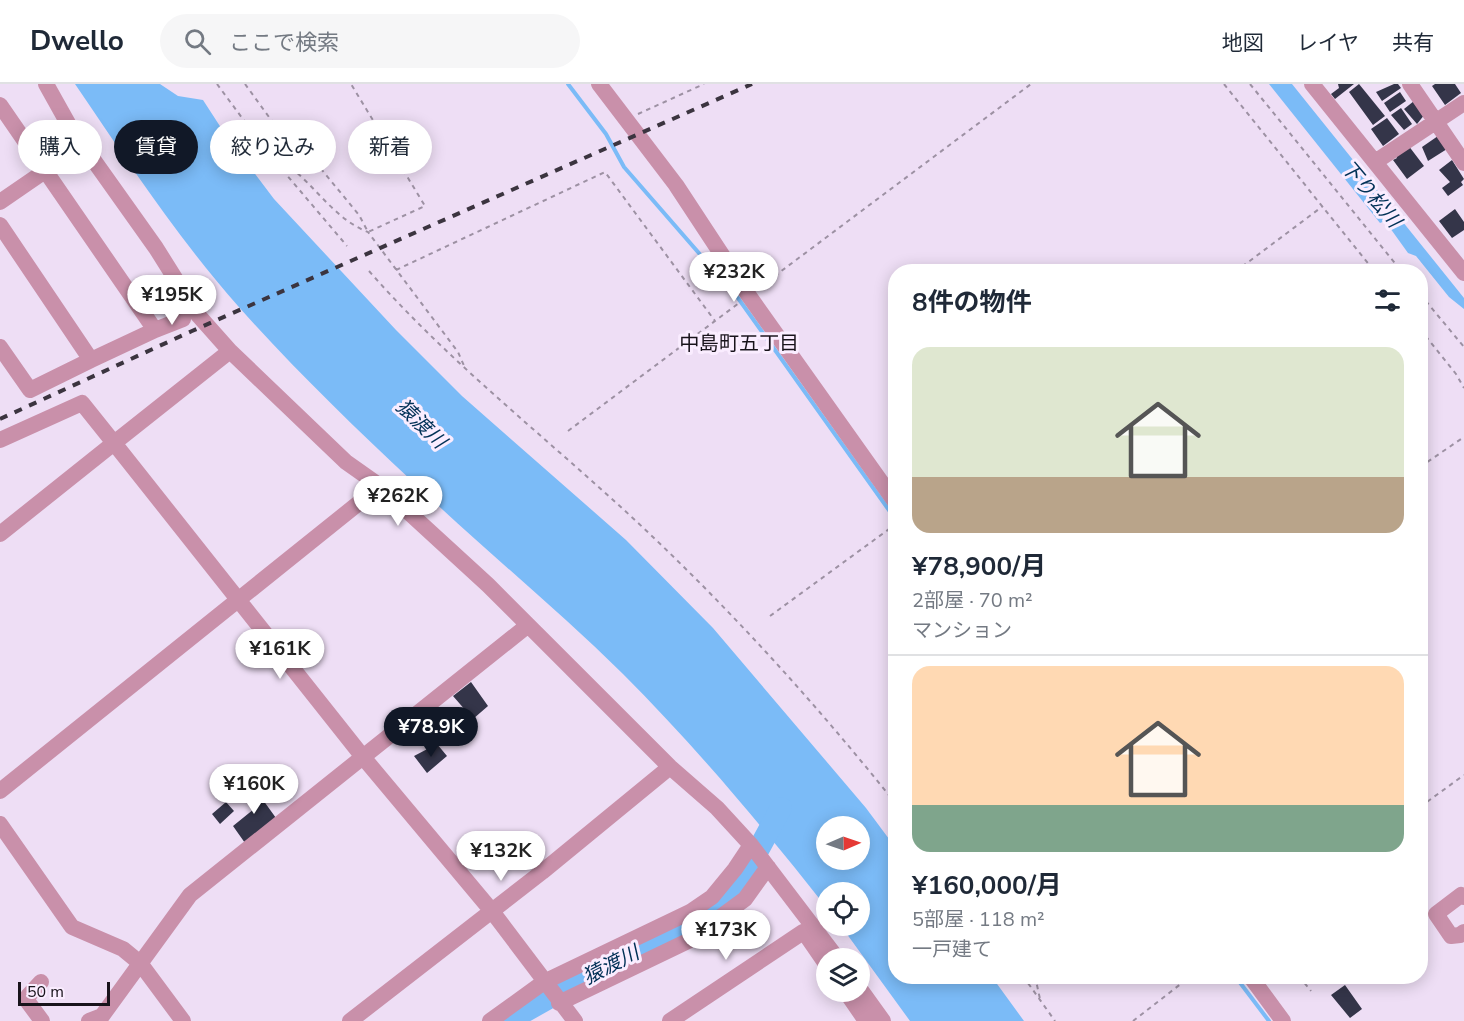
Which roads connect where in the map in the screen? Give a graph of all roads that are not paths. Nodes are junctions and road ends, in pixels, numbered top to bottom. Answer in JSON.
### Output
{"nodes":[{"id":1,"x":46,"y":84,"type":"edge"},
{"id":2,"x":598,"y":84,"type":"edge"},
{"id":3,"x":1312,"y":84,"type":"edge"},
{"id":4,"x":1410,"y":84,"type":"edge"},
{"id":5,"x":1464,"y":103,"type":"edge"},
{"id":6,"x":0,"y":105,"type":"edge"},
{"id":7,"x":1435,"y":123,"type":"junction"},
{"id":8,"x":18,"y":131,"type":"edge"},
{"id":9,"x":1375,"y":162,"type":"junction"},
{"id":10,"x":1464,"y":163,"type":"edge"},
{"id":11,"x":41,"y":174,"type":"edge"},
{"id":12,"x":47,"y":174,"type":"edge"},
{"id":13,"x":0,"y":202,"type":"edge"},
{"id":14,"x":0,"y":225,"type":"edge"},
{"id":15,"x":1464,"y":273,"type":"edge"},
{"id":16,"x":183,"y":319,"type":"dead end"},
{"id":17,"x":155,"y":330,"type":"junction"},
{"id":18,"x":0,"y":347,"type":"edge"},
{"id":19,"x":230,"y":351,"type":"junction"},
{"id":20,"x":91,"y":360,"type":"junction"},
{"id":21,"x":6,"y":368,"type":"edge"},
{"id":22,"x":0,"y":440,"type":"edge"},
{"id":23,"x":114,"y":443,"type":"junction"},
{"id":24,"x":380,"y":486,"type":"junction"},
{"id":25,"x":888,"y":492,"type":"edge"},
{"id":26,"x":0,"y":534,"type":"edge"},
{"id":27,"x":240,"y":601,"type":"junction"},
{"id":28,"x":527,"y":626,"type":"junction"},
{"id":29,"x":363,"y":757,"type":"junction"},
{"id":30,"x":670,"y":767,"type":"junction"},
{"id":31,"x":0,"y":791,"type":"edge"},
{"id":32,"x":0,"y":824,"type":"edge"},
{"id":33,"x":751,"y":845,"type":"junction"},
{"id":34,"x":768,"y":867,"type":"junction"},
{"id":35,"x":1464,"y":897,"type":"edge"},
{"id":36,"x":491,"y":910,"type":"junction"},
{"id":37,"x":803,"y":932,"type":"junction"},
{"id":38,"x":1464,"y":932,"type":"edge"},
{"id":39,"x":829,"y":948,"type":"edge"},
{"id":40,"x":816,"y":950,"type":"edge"},
{"id":41,"x":140,"y":963,"type":"junction"},
{"id":42,"x":41,"y":982,"type":"dead end"},
{"id":43,"x":544,"y":983,"type":"junction"},
{"id":44,"x":1256,"y":984,"type":"edge"},
{"id":45,"x":853,"y":1002,"type":"edge"},
{"id":46,"x":869,"y":1002,"type":"edge"},
{"id":47,"x":559,"y":1003,"type":"junction"},
{"id":48,"x":42,"y":1021,"type":"edge"},
{"id":49,"x":88,"y":1021,"type":"edge"},
{"id":50,"x":183,"y":1021,"type":"edge"},
{"id":51,"x":350,"y":1021,"type":"edge"},
{"id":52,"x":490,"y":1021,"type":"edge"},
{"id":53,"x":575,"y":1021,"type":"edge"},
{"id":54,"x":670,"y":1021,"type":"edge"},
{"id":55,"x":866,"y":1021,"type":"edge"},
{"id":56,"x":883,"y":1021,"type":"edge"},
{"id":57,"x":1283,"y":1021,"type":"edge"}],
"edges":[{"from":1,"to":19,"type":"street"},
{"from":2,"to":25,"type":"street"},
{"from":3,"to":9,"type":"street"},
{"from":4,"to":7,"type":"street"},
{"from":5,"to":7,"type":"street"},
{"from":6,"to":8,"type":"street"},
{"from":7,"to":9,"type":"street"},
{"from":7,"to":10,"type":"street"},
{"from":9,"to":15,"type":"street"},
{"from":11,"to":13,"type":"street"},
{"from":12,"to":17,"type":"street"},
{"from":14,"to":20,"type":"street"},
{"from":16,"to":17,"type":"street"},
{"from":17,"to":20,"type":"street"},
{"from":18,"to":21,"type":"street"},
{"from":19,"to":23,"type":"street"},
{"from":19,"to":24,"type":"street"},
{"from":20,"to":21,"type":"street"},
{"from":22,"to":23,"type":"street"},
{"from":23,"to":26,"type":"street"},
{"from":23,"to":27,"type":"street"},
{"from":24,"to":27,"type":"street"},
{"from":24,"to":28,"type":"street"},
{"from":27,"to":29,"type":"street"},
{"from":27,"to":31,"type":"street"},
{"from":28,"to":29,"type":"street"},
{"from":28,"to":30,"type":"street"},
{"from":29,"to":36,"type":"street"},
{"from":29,"to":41,"type":"street"},
{"from":30,"to":33,"type":"street"},
{"from":30,"to":36,"type":"street"},
{"from":32,"to":41,"type":"street"},
{"from":33,"to":34,"type":"street"},
{"from":33,"to":43,"type":"street"},
{"from":34,"to":37,"type":"street"},
{"from":34,"to":39,"type":"street"},
{"from":34,"to":47,"type":"street"},
{"from":35,"to":38,"type":"street"},
{"from":36,"to":43,"type":"street"},
{"from":36,"to":51,"type":"street"},
{"from":37,"to":40,"type":"street"},
{"from":37,"to":54,"type":"street"},
{"from":41,"to":49,"type":"street"},
{"from":41,"to":50,"type":"street"},
{"from":42,"to":48,"type":"street"},
{"from":43,"to":47,"type":"street"},
{"from":43,"to":52,"type":"street"},
{"from":44,"to":57,"type":"street"},
{"from":45,"to":55,"type":"street"},
{"from":46,"to":56,"type":"street"},
{"from":47,"to":53,"type":"street"}]}
